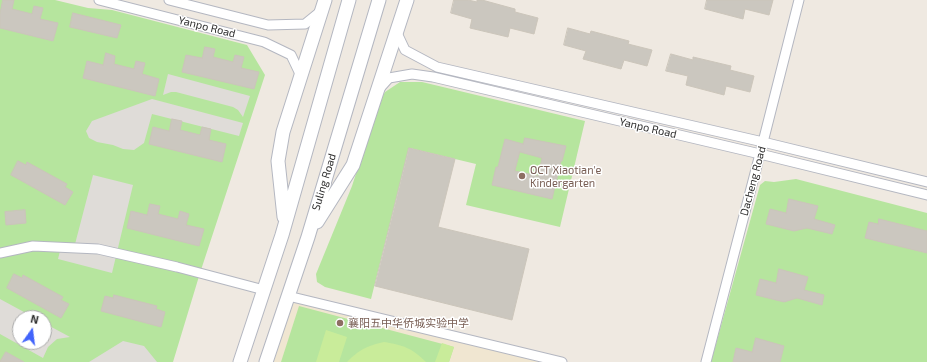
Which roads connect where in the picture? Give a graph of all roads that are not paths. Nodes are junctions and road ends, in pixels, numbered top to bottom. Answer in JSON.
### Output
{"nodes":[{"id":1,"x":99,"y":0,"type":"edge"},
{"id":2,"x":169,"y":0,"type":"edge"},
{"id":3,"x":349,"y":0,"type":"edge"},
{"id":4,"x":379,"y":0,"type":"edge"},
{"id":5,"x":407,"y":0,"type":"edge"},
{"id":6,"x":798,"y":0,"type":"edge"},
{"id":7,"x":323,"y":6,"type":"edge"},
{"id":8,"x":397,"y":33,"type":"junction"},
{"id":9,"x":301,"y":76,"type":"junction"},
{"id":10,"x":376,"y":94,"type":"junction"},
{"id":11,"x":763,"y":142,"type":"junction"},
{"id":12,"x":760,"y":154,"type":"junction"},
{"id":13,"x":927,"y":182,"type":"edge"},
{"id":14,"x":927,"y":195,"type":"edge"},
{"id":15,"x":282,"y":235,"type":"junction"},
{"id":16,"x":308,"y":237,"type":"junction"},
{"id":17,"x":0,"y":253,"type":"edge"},
{"id":18,"x":264,"y":290,"type":"junction"},
{"id":19,"x":288,"y":296,"type":"junction"},
{"id":20,"x":240,"y":362,"type":"edge"},
{"id":21,"x":266,"y":362,"type":"edge"},
{"id":22,"x":562,"y":362,"type":"edge"},
{"id":23,"x":706,"y":362,"type":"edge"}],
"edges":[{"from":1,"to":9,"type":"street","name":"Yanpo Road"},
{"from":2,"to":7,"type":"street","name":"Yanpo Road"},
{"from":3,"to":15,"type":"main road"},
{"from":4,"to":16,"type":"main road","name":"Suling Road"},
{"from":5,"to":8,"type":"main road"},
{"from":6,"to":11,"type":"street","name":"Dacheng Road"},
{"from":7,"to":9,"type":"main road"},
{"from":8,"to":10,"type":"main road"},
{"from":8,"to":11,"type":"street","name":"Yanpo Road"},
{"from":9,"to":15,"type":"main road"},
{"from":10,"to":12,"type":"street","name":"Yanpo Road"},
{"from":10,"to":16,"type":"main road"},
{"from":11,"to":12,"type":"street","name":"Dacheng Road"},
{"from":11,"to":13,"type":"street","name":"Yanpo Road"},
{"from":12,"to":14,"type":"street","name":"Yanpo Road"},
{"from":12,"to":23,"type":"street","name":"Dacheng Road"},
{"from":15,"to":18,"type":"main road"},
{"from":16,"to":19,"type":"main road","name":"Suling Road"},
{"from":17,"to":18,"type":"street"},
{"from":18,"to":20,"type":"main road"},
{"from":19,"to":21,"type":"main road","name":"Suling Road"},
{"from":19,"to":22,"type":"street"}]}
